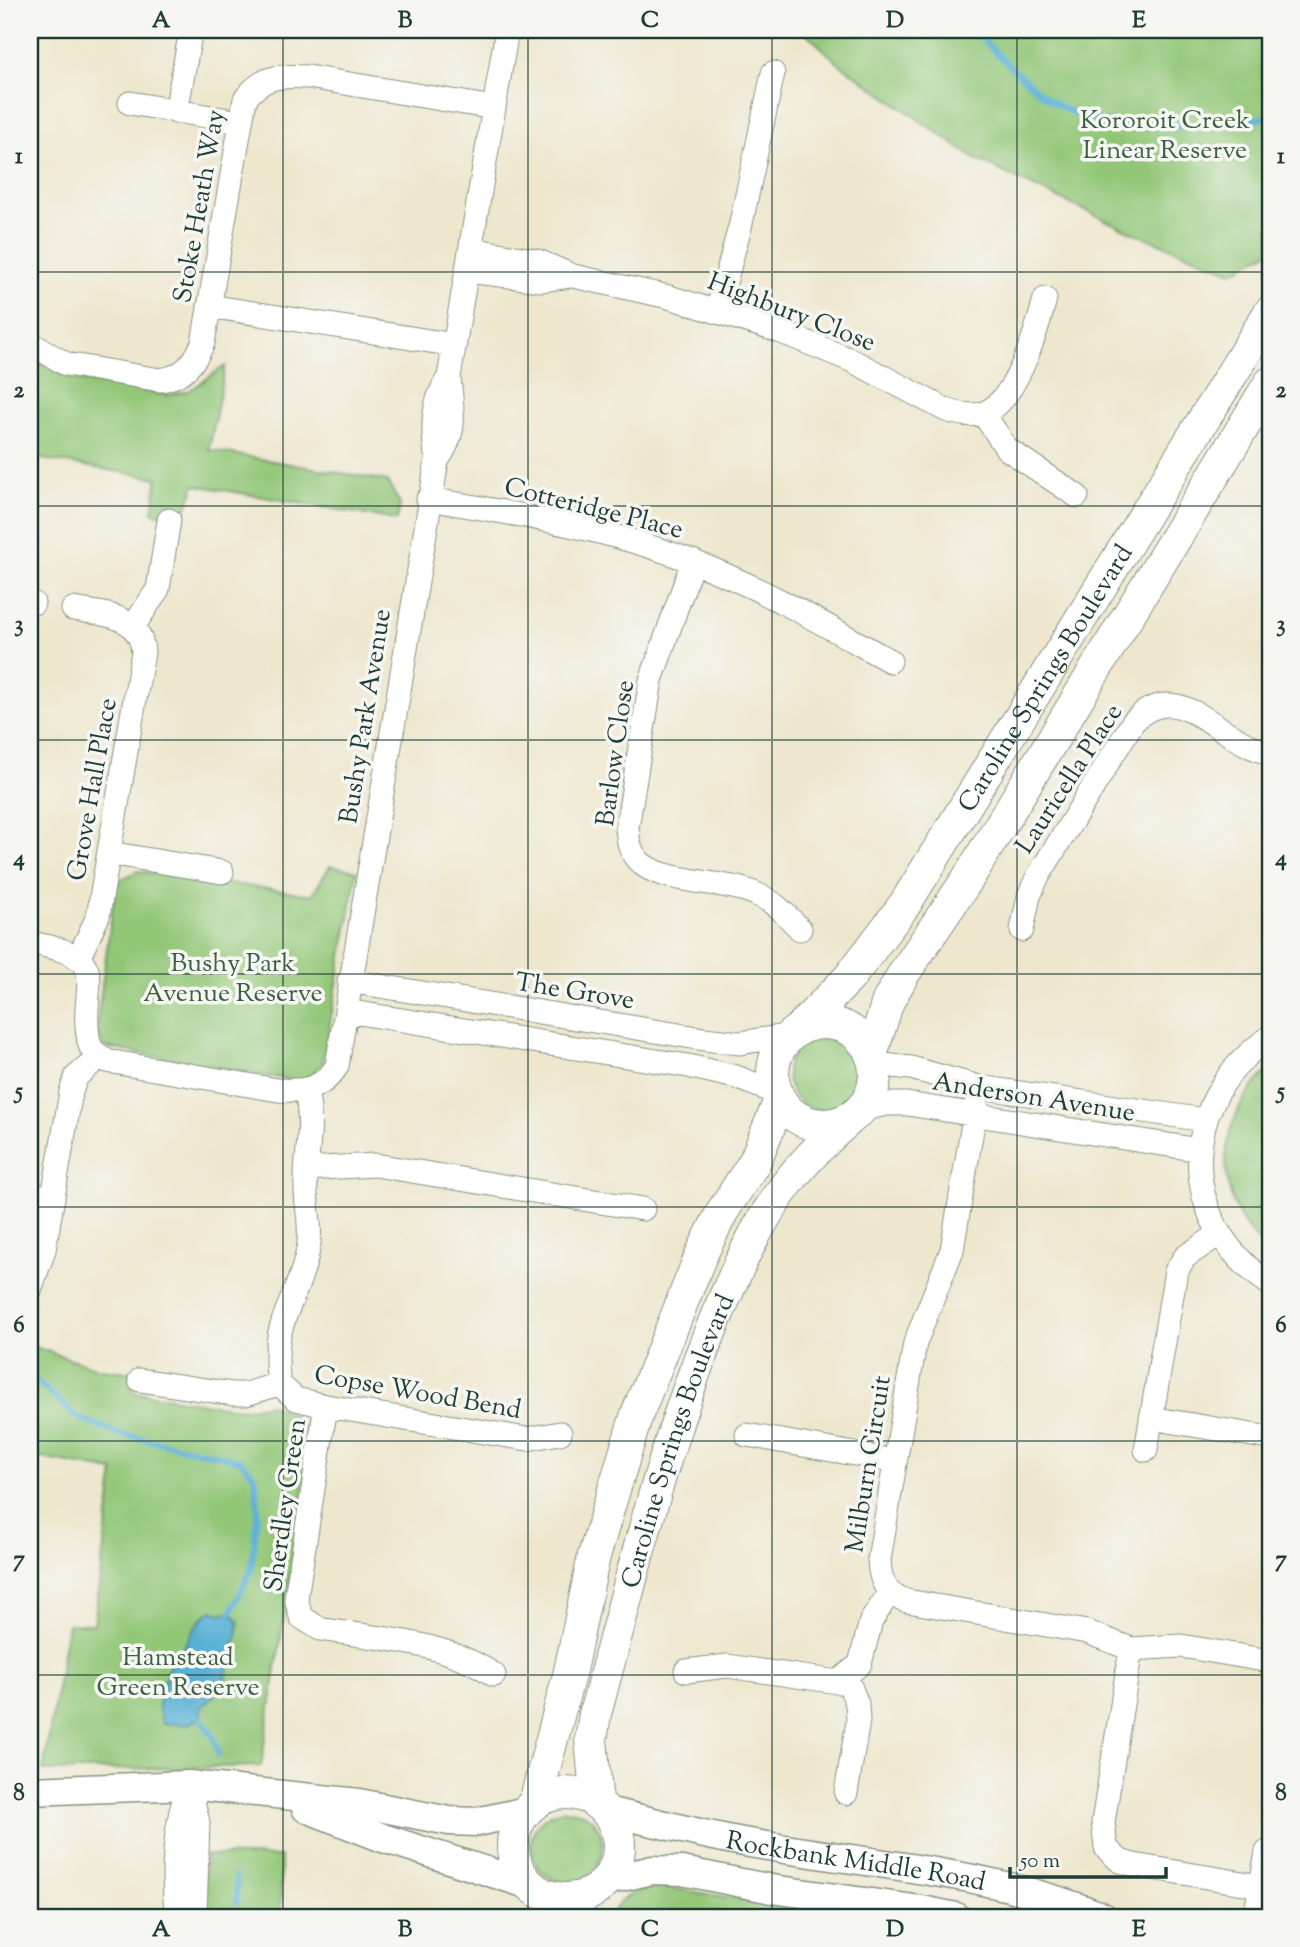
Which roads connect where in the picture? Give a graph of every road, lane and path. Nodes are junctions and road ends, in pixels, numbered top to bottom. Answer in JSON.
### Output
{"nodes":[{"id":1,"x":191,"y":30,"type":"edge"},
{"id":2,"x":507,"y":30,"type":"edge"},
{"id":3,"x":773,"y":73,"type":"dead end"},
{"id":4,"x":130,"y":103,"type":"dead end"},
{"id":5,"x":494,"y":108,"type":"junction"},
{"id":6,"x":176,"y":112,"type":"junction"},
{"id":7,"x":240,"y":122,"type":"junction"},
{"id":8,"x":469,"y":260,"type":"junction"},
{"id":9,"x":1045,"y":299,"type":"dead end"},
{"id":10,"x":209,"y":306,"type":"junction"},
{"id":11,"x":717,"y":312,"type":"junction"},
{"id":12,"x":1270,"y":312,"type":"edge"},
{"id":13,"x":30,"y":343,"type":"edge"},
{"id":14,"x":455,"y":345,"type":"junction"},
{"id":15,"x":1270,"y":383,"type":"edge"},
{"id":16,"x":983,"y":413,"type":"junction"},
{"id":17,"x":1077,"y":496,"type":"dead end"},
{"id":18,"x":428,"y":499,"type":"junction"},
{"id":19,"x":169,"y":520,"type":"dead end"},
{"id":20,"x":693,"y":561,"type":"junction"},
{"id":21,"x":73,"y":609,"type":"dead end"},
{"id":22,"x":133,"y":627,"type":"junction"},
{"id":23,"x":890,"y":661,"type":"dead end"},
{"id":24,"x":1270,"y":752,"type":"edge"},
{"id":25,"x":109,"y":853,"type":"junction"},
{"id":26,"x":222,"y":872,"type":"dead end"},
{"id":27,"x":800,"y":929,"type":"dead end"},
{"id":28,"x":1022,"y":930,"type":"dead end"},
{"id":29,"x":30,"y":943,"type":"edge"},
{"id":30,"x":78,"y":959,"type":"junction"},
{"id":31,"x":349,"y":981,"type":"junction"},
{"id":32,"x":346,"y":1011,"type":"junction"},
{"id":33,"x":795,"y":1032,"type":"junction"},
{"id":34,"x":1270,"y":1037,"type":"edge"},
{"id":35,"x":99,"y":1057,"type":"junction"},
{"id":36,"x":873,"y":1059,"type":"junction"},
{"id":37,"x":979,"y":1087,"type":"junction"},
{"id":38,"x":306,"y":1091,"type":"junction"},
{"id":39,"x":778,"y":1096,"type":"junction"},
{"id":40,"x":857,"y":1113,"type":"junction"},
{"id":41,"x":974,"y":1115,"type":"junction"},
{"id":42,"x":1202,"y":1135,"type":"junction"},
{"id":43,"x":306,"y":1169,"type":"junction"},
{"id":44,"x":30,"y":1194,"type":"edge"},
{"id":45,"x":53,"y":1198,"type":"junction"},
{"id":46,"x":643,"y":1209,"type":"dead end"},
{"id":47,"x":1219,"y":1234,"type":"junction"},
{"id":48,"x":1270,"y":1284,"type":"edge"},
{"id":49,"x":30,"y":1290,"type":"edge"},
{"id":50,"x":140,"y":1380,"type":"dead end"},
{"id":51,"x":279,"y":1384,"type":"junction"},
{"id":52,"x":326,"y":1406,"type":"junction"},
{"id":53,"x":1151,"y":1418,"type":"junction"},
{"id":54,"x":560,"y":1433,"type":"dead end"},
{"id":55,"x":747,"y":1435,"type":"dead end"},
{"id":56,"x":1270,"y":1438,"type":"edge"},
{"id":57,"x":1146,"y":1450,"type":"dead end"},
{"id":58,"x":894,"y":1461,"type":"junction"},
{"id":59,"x":890,"y":1592,"type":"junction"},
{"id":60,"x":1131,"y":1649,"type":"junction"},
{"id":61,"x":1270,"y":1661,"type":"edge"},
{"id":62,"x":686,"y":1671,"type":"dead end"},
{"id":63,"x":494,"y":1675,"type":"dead end"},
{"id":64,"x":847,"y":1678,"type":"junction"},
{"id":65,"x":189,"y":1785,"type":"junction"},
{"id":66,"x":30,"y":1791,"type":"edge"},
{"id":67,"x":261,"y":1792,"type":"junction"},
{"id":68,"x":846,"y":1793,"type":"dead end"},
{"id":69,"x":531,"y":1807,"type":"junction"},
{"id":70,"x":601,"y":1807,"type":"junction"},
{"id":71,"x":1266,"y":1852,"type":"dead end"},
{"id":72,"x":603,"y":1883,"type":"junction"},
{"id":73,"x":1261,"y":1885,"type":"junction"},
{"id":74,"x":534,"y":1897,"type":"edge"},
{"id":75,"x":177,"y":1917,"type":"edge"},
{"id":76,"x":195,"y":1917,"type":"edge"},
{"id":77,"x":594,"y":1917,"type":"edge"},
{"id":78,"x":956,"y":1917,"type":"edge"},
{"id":79,"x":1103,"y":1917,"type":"edge"},
{"id":80,"x":1255,"y":1917,"type":"edge"}],
"edges":[{"from":1,"to":6,"type":"street"},
{"from":2,"to":5,"type":"street","name":"Bushy Park Avenue"},
{"from":3,"to":11,"type":"street"},
{"from":4,"to":6,"type":"street"},
{"from":5,"to":7,"type":"street","name":"Stoke Heath Way"},
{"from":5,"to":8,"type":"street","name":"Bushy Park Avenue"},
{"from":6,"to":7,"type":"street"},
{"from":7,"to":10,"type":"street","name":"Stoke Heath Way"},
{"from":8,"to":11,"type":"street","name":"Highbury Close"},
{"from":8,"to":14,"type":"street","name":"Bushy Park Avenue"},
{"from":9,"to":16,"type":"street"},
{"from":10,"to":13,"type":"street","name":"Stoke Heath Way"},
{"from":10,"to":14,"type":"street"},
{"from":11,"to":16,"type":"street","name":"Highbury Close"},
{"from":12,"to":33,"type":"main road","name":"Caroline Springs Boulevard"},
{"from":14,"to":18,"type":"street","name":"Bushy Park Avenue"},
{"from":15,"to":36,"type":"main road","name":"Caroline Springs Boulevard"},
{"from":16,"to":17,"type":"street"},
{"from":18,"to":20,"type":"street","name":"Cotteridge Place"},
{"from":18,"to":31,"type":"street","name":"Bushy Park Avenue"},
{"from":19,"to":22,"type":"street"},
{"from":20,"to":23,"type":"street","name":"Cotteridge Place"},
{"from":20,"to":27,"type":"street","name":"Barlow Close"},
{"from":21,"to":22,"type":"street"},
{"from":22,"to":25,"type":"street","name":"Grove Hall Place"},
{"from":24,"to":28,"type":"street","name":"Lauricella Place"},
{"from":25,"to":26,"type":"street"},
{"from":25,"to":30,"type":"street","name":"Grove Hall Place"},
{"from":29,"to":30,"type":"street"},
{"from":30,"to":35,"type":"street"},
{"from":31,"to":32,"type":"street","name":"Bushy Park Avenue"},
{"from":31,"to":33,"type":"street","name":"The Grove"},
{"from":32,"to":38,"type":"street","name":"Bushy Park Avenue"},
{"from":32,"to":39,"type":"street"},
{"from":33,"to":36,"type":"main road"},
{"from":33,"to":39,"type":"main road"},
{"from":34,"to":42,"type":"street"},
{"from":35,"to":38,"type":"street"},
{"from":35,"to":45,"type":"street"},
{"from":36,"to":37,"type":"street","name":"Anderson Avenue"},
{"from":36,"to":40,"type":"main road"},
{"from":37,"to":41,"type":"street","name":"Milburn Circuit"},
{"from":37,"to":42,"type":"street","name":"Anderson Avenue"},
{"from":38,"to":43,"type":"street","name":"Copse Wood Bend"},
{"from":39,"to":40,"type":"main road"},
{"from":39,"to":69,"type":"main road","name":"Caroline Springs Boulevard"},
{"from":40,"to":41,"type":"street","name":"Anderson Avenue"},
{"from":40,"to":70,"type":"main road","name":"Caroline Springs Boulevard"},
{"from":41,"to":42,"type":"street","name":"Anderson Avenue"},
{"from":41,"to":58,"type":"street","name":"Milburn Circuit"},
{"from":42,"to":47,"type":"street"},
{"from":43,"to":46,"type":"street"},
{"from":43,"to":51,"type":"street","name":"Copse Wood Bend"},
{"from":44,"to":45,"type":"street"},
{"from":45,"to":49,"type":"street"},
{"from":47,"to":48,"type":"street"},
{"from":47,"to":53,"type":"street"},
{"from":50,"to":51,"type":"street"},
{"from":51,"to":52,"type":"street","name":"Copse Wood Bend"},
{"from":52,"to":54,"type":"street","name":"Copse Wood Bend"},
{"from":52,"to":63,"type":"street","name":"Sherdley Green"},
{"from":53,"to":56,"type":"street"},
{"from":53,"to":57,"type":"street"},
{"from":55,"to":58,"type":"street"},
{"from":58,"to":59,"type":"street","name":"Milburn Circuit"},
{"from":59,"to":60,"type":"street"},
{"from":59,"to":64,"type":"street"},
{"from":60,"to":61,"type":"street"},
{"from":60,"to":73,"type":"street"},
{"from":62,"to":64,"type":"street"},
{"from":64,"to":68,"type":"street"},
{"from":65,"to":66,"type":"street"},
{"from":65,"to":67,"type":"street"},
{"from":65,"to":75,"type":"street"},
{"from":65,"to":76,"type":"street"},
{"from":67,"to":69,"type":"street"},
{"from":67,"to":74,"type":"street"},
{"from":69,"to":70,"type":"main road"},
{"from":69,"to":74,"type":"main road"},
{"from":70,"to":72,"type":"main road"},
{"from":70,"to":79,"type":"street","name":"Rockbank Middle Road"},
{"from":71,"to":73,"type":"street"},
{"from":72,"to":74,"type":"main road"},
{"from":72,"to":77,"type":"main road"},
{"from":72,"to":78,"type":"street","name":"Rockbank Middle Road"},
{"from":73,"to":80,"type":"street"}]}
